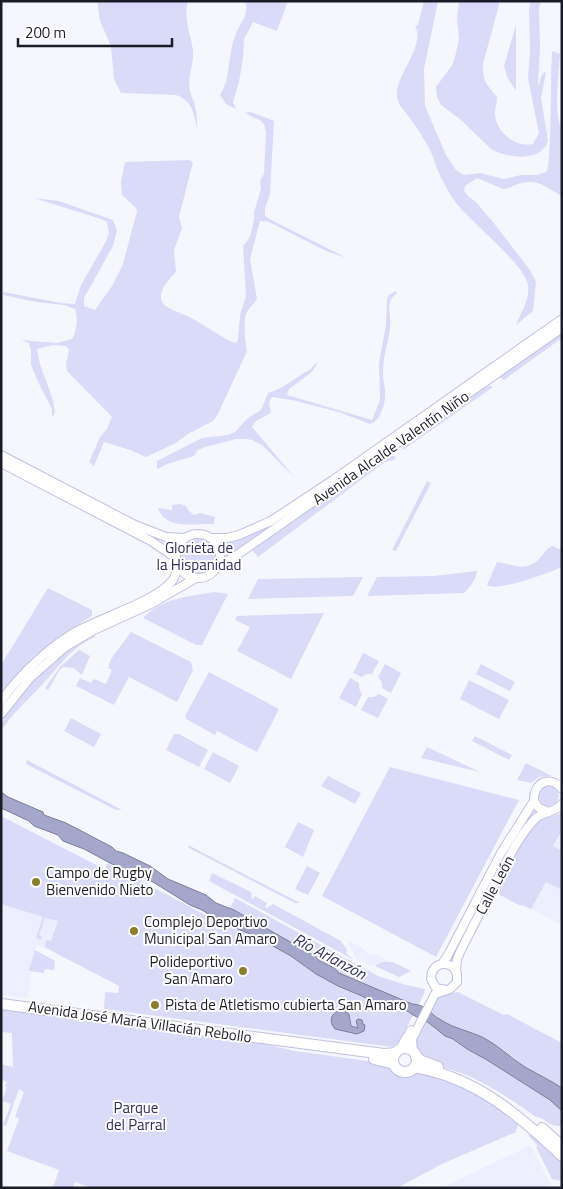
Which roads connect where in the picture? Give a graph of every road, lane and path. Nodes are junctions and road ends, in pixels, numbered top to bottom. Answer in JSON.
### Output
{"nodes":[{"id":1,"x":562,"y":319,"type":"edge"},
{"id":2,"x":562,"y":328,"type":"edge"},
{"id":3,"x":1,"y":455,"type":"edge"},
{"id":4,"x":1,"y":462,"type":"edge"},
{"id":5,"x":184,"y":538,"type":"junction"},
{"id":6,"x":212,"y":538,"type":"junction"},
{"id":7,"x":176,"y":560,"type":"junction"},
{"id":8,"x":218,"y":567,"type":"junction"},
{"id":9,"x":196,"y":578,"type":"junction"},
{"id":10,"x":1,"y":701,"type":"edge"},
{"id":11,"x":1,"y":714,"type":"edge"},
{"id":12,"x":559,"y":782,"type":"edge"},
{"id":13,"x":562,"y":789,"type":"edge"},
{"id":14,"x":534,"y":801,"type":"junction"},
{"id":15,"x":562,"y":804,"type":"edge"},
{"id":16,"x":549,"y":812,"type":"junction"},
{"id":17,"x":442,"y":964,"type":"junction"},
{"id":18,"x":456,"y":970,"type":"junction"},
{"id":19,"x":432,"y":983,"type":"junction"},
{"id":20,"x":446,"y":990,"type":"junction"},
{"id":21,"x":433,"y":993,"type":"junction"},
{"id":22,"x":1,"y":1004,"type":"edge"},
{"id":23,"x":411,"y":1035,"type":"junction"},
{"id":24,"x":278,"y":1041,"type":"junction"},
{"id":25,"x":397,"y":1052,"type":"junction"},
{"id":26,"x":415,"y":1054,"type":"junction"},
{"id":27,"x":394,"y":1064,"type":"junction"},
{"id":28,"x":414,"y":1067,"type":"junction"},
{"id":29,"x":562,"y":1146,"type":"edge"},
{"id":30,"x":562,"y":1156,"type":"edge"}],
"edges":[{"from":1,"to":6,"type":"main road","name":"Avenida Alcalde Valentín Niño"},
{"from":2,"to":8,"type":"main road","name":"Avenida Alcalde Valentín Niño"},
{"from":3,"to":5,"type":"main road"},
{"from":4,"to":7,"type":"main road"},
{"from":5,"to":6,"type":"main road"},
{"from":5,"to":7,"type":"main road"},
{"from":6,"to":8,"type":"main road"},
{"from":7,"to":9,"type":"main road"},
{"from":7,"to":10,"type":"main road"},
{"from":8,"to":9,"type":"main road"},
{"from":9,"to":11,"type":"main road"},
{"from":12,"to":13,"type":"main road"},
{"from":12,"to":14,"type":"main road","name":"Calle León"},
{"from":14,"to":16,"type":"main road"},
{"from":14,"to":17,"type":"main road","name":"Calle León"},
{"from":15,"to":16,"type":"main road","name":"Calle León"},
{"from":16,"to":18,"type":"main road","name":"Calle León"},
{"from":17,"to":18,"type":"main road"},
{"from":17,"to":19,"type":"main road"},
{"from":18,"to":20,"type":"main road"},
{"from":19,"to":20,"type":"main road"},
{"from":19,"to":21,"type":"main road"},
{"from":20,"to":21,"type":"main road"},
{"from":21,"to":23,"type":"main road"},
{"from":22,"to":24,"type":"highway","name":"Avenida José María Villacián Rebollo"},
{"from":23,"to":25,"type":"main road"},
{"from":23,"to":26,"type":"main road"},
{"from":24,"to":25,"type":"highway","name":"Avenida José María Villacián Rebollo"},
{"from":24,"to":27,"type":"highway","name":"Avenida José María Villacián Rebollo"},
{"from":25,"to":26,"type":"highway"},
{"from":25,"to":27,"type":"highway"},
{"from":26,"to":28,"type":"highway"},
{"from":26,"to":29,"type":"highway"},
{"from":27,"to":28,"type":"highway"},
{"from":28,"to":30,"type":"highway"}]}
